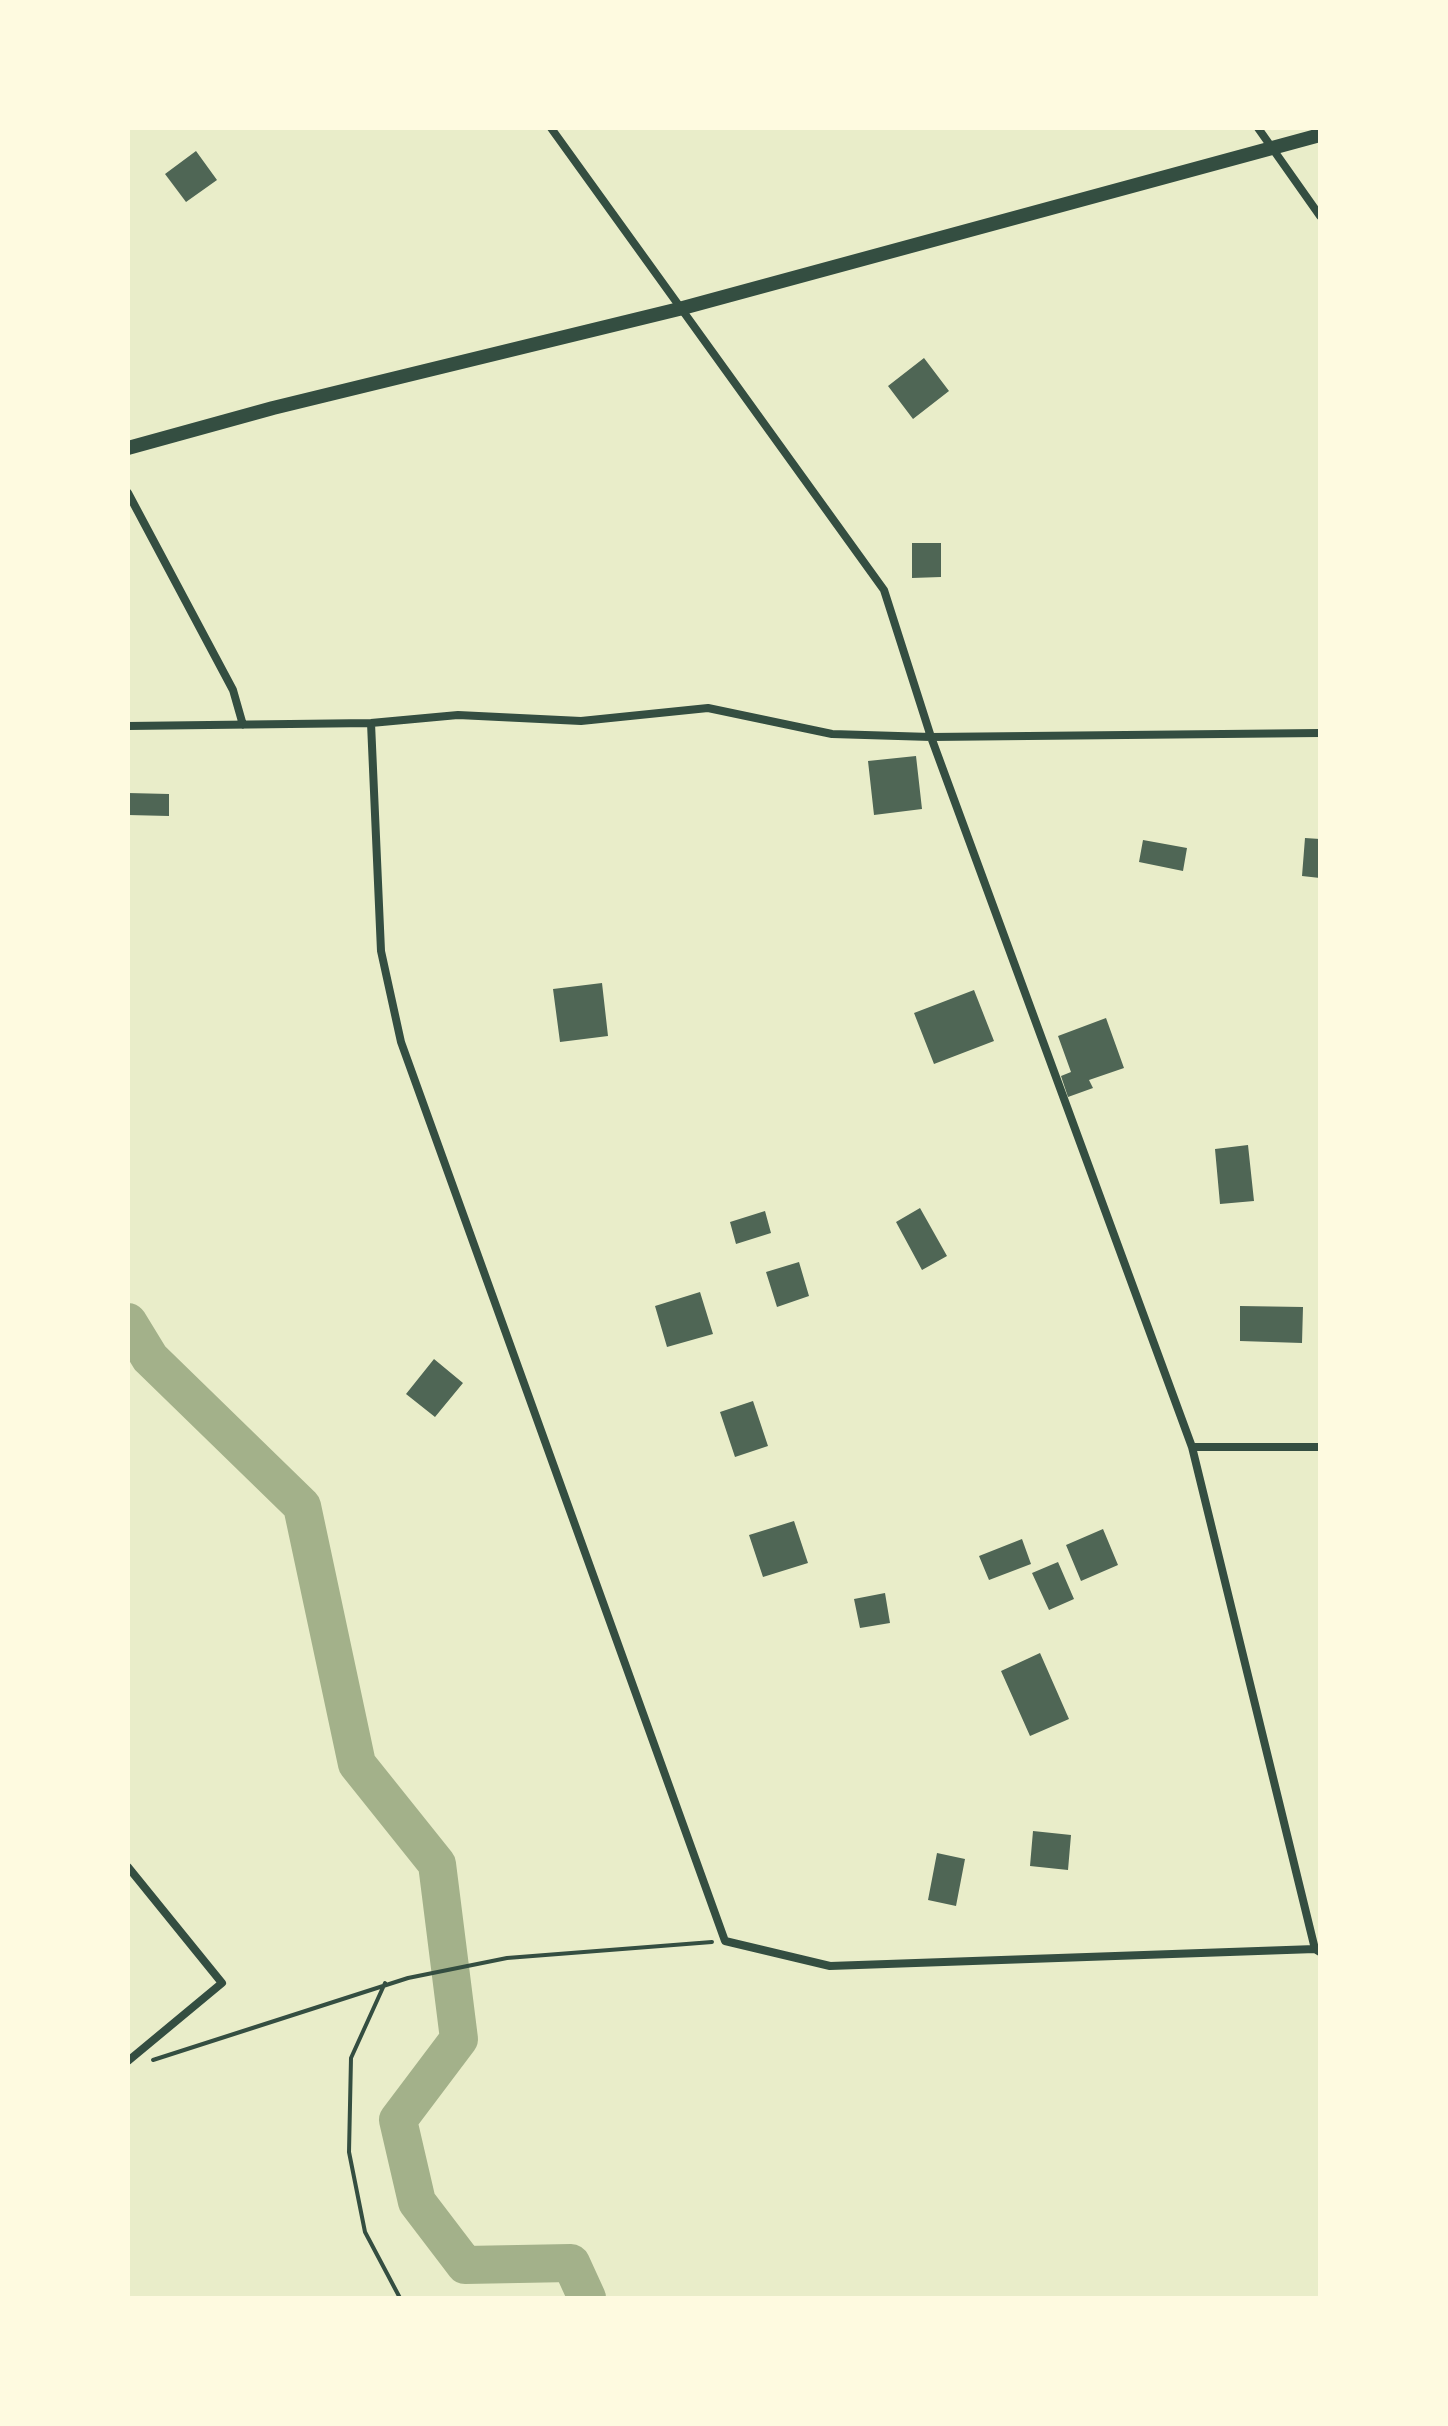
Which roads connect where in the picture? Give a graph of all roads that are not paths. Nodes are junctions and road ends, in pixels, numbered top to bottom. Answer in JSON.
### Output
{"nodes":[{"id":1,"x":551,"y":128,"type":"edge"},
{"id":2,"x":1258,"y":128,"type":"edge"},
{"id":3,"x":1320,"y":135,"type":"edge"},
{"id":4,"x":1273,"y":150,"type":"junction"},
{"id":5,"x":1320,"y":216,"type":"edge"},
{"id":6,"x":679,"y":309,"type":"junction"},
{"id":7,"x":128,"y":448,"type":"edge"},
{"id":8,"x":128,"y":493,"type":"edge"},
{"id":9,"x":371,"y":723,"type":"junction"},
{"id":10,"x":243,"y":725,"type":"junction"},
{"id":11,"x":128,"y":726,"type":"edge"},
{"id":12,"x":1320,"y":733,"type":"edge"},
{"id":13,"x":931,"y":737,"type":"junction"},
{"id":14,"x":1192,"y":1447,"type":"junction"},
{"id":15,"x":1320,"y":1447,"type":"edge"},
{"id":16,"x":128,"y":1867,"type":"edge"},
{"id":17,"x":1317,"y":1951,"type":"edge"},
{"id":18,"x":128,"y":2061,"type":"edge"}],
"edges":[{"from":1,"to":6,"type":"street"},
{"from":2,"to":4,"type":"street"},
{"from":3,"to":4,"type":"main road"},
{"from":4,"to":5,"type":"street"},
{"from":4,"to":6,"type":"main road"},
{"from":6,"to":7,"type":"main road"},
{"from":6,"to":13,"type":"street"},
{"from":8,"to":10,"type":"street"},
{"from":9,"to":10,"type":"street"},
{"from":9,"to":13,"type":"street"},
{"from":9,"to":17,"type":"street"},
{"from":10,"to":11,"type":"street"},
{"from":12,"to":13,"type":"street"},
{"from":13,"to":14,"type":"street"},
{"from":14,"to":15,"type":"street"},
{"from":14,"to":17,"type":"street"},
{"from":16,"to":18,"type":"street"}]}
